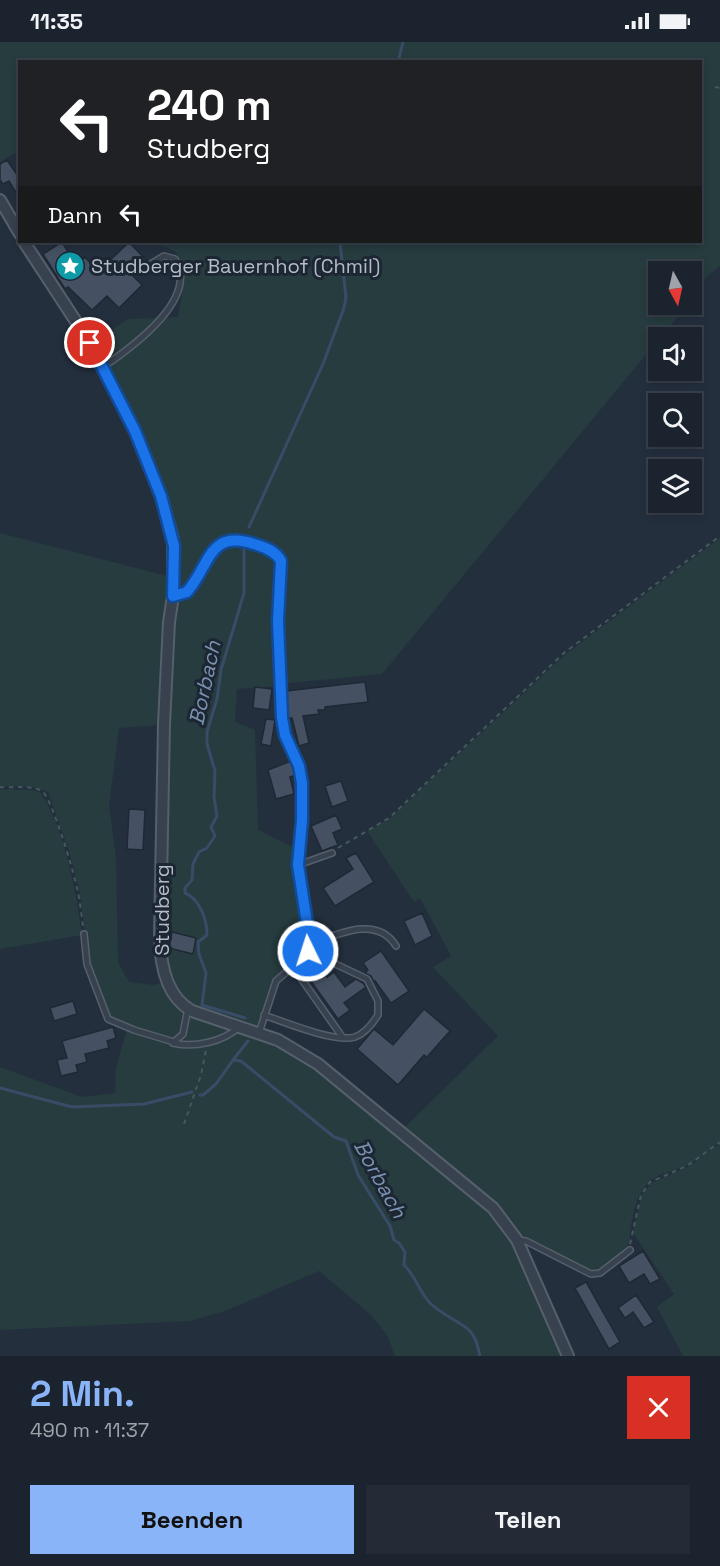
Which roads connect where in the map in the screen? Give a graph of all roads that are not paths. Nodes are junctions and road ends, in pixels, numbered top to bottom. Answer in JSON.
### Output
{"nodes":[{"id":1,"x":0,"y":200,"type":"edge"},
{"id":2,"x":18,"y":231,"type":"edge"},
{"id":3,"x":25,"y":243,"type":"edge"},
{"id":4,"x":149,"y":265,"type":"dead end"},
{"id":5,"x":103,"y":367,"type":"junction"},
{"id":6,"x":173,"y":596,"type":"junction"},
{"id":7,"x":332,"y":853,"type":"road end"},
{"id":8,"x":298,"y":865,"type":"junction"},
{"id":9,"x":84,"y":934,"type":"road end"},
{"id":10,"x":310,"y":944,"type":"junction"},
{"id":11,"x":396,"y":946,"type":"dead end"},
{"id":12,"x":308,"y":951,"type":"junction"},
{"id":13,"x":293,"y":967,"type":"junction"},
{"id":14,"x":188,"y":1008,"type":"junction"},
{"id":15,"x":264,"y":1015,"type":"junction"},
{"id":16,"x":239,"y":1027,"type":"junction"},
{"id":17,"x":259,"y":1033,"type":"junction"},
{"id":18,"x":343,"y":1038,"type":"junction"},
{"id":19,"x":169,"y":1041,"type":"junction"},
{"id":20,"x":517,"y":1240,"type":"junction"},
{"id":21,"x":630,"y":1250,"type":"road end"},
{"id":22,"x":568,"y":1356,"type":"edge"}],
"edges":[{"from":1,"to":2,"type":"street"},
{"from":3,"to":5,"type":"street","name":"Studberg"},
{"from":4,"to":5,"type":"lane"},
{"from":5,"to":6,"type":"street","name":"Studberg"},
{"from":6,"to":8,"type":"lane"},
{"from":6,"to":14,"type":"street","name":"Studberg"},
{"from":7,"to":8,"type":"lane"},
{"from":8,"to":10,"type":"lane"},
{"from":9,"to":19,"type":"lane"},
{"from":10,"to":11,"type":"lane"},
{"from":10,"to":12,"type":"lane"},
{"from":12,"to":13,"type":"lane"},
{"from":12,"to":18,"type":"lane"},
{"from":13,"to":15,"type":"lane"},
{"from":13,"to":18,"type":"lane"},
{"from":14,"to":16,"type":"street"},
{"from":14,"to":19,"type":"lane"},
{"from":15,"to":17,"type":"lane"},
{"from":15,"to":18,"type":"lane"},
{"from":16,"to":17,"type":"street"},
{"from":16,"to":19,"type":"lane"},
{"from":17,"to":20,"type":"street"},
{"from":20,"to":21,"type":"lane"},
{"from":20,"to":22,"type":"street"}]}
